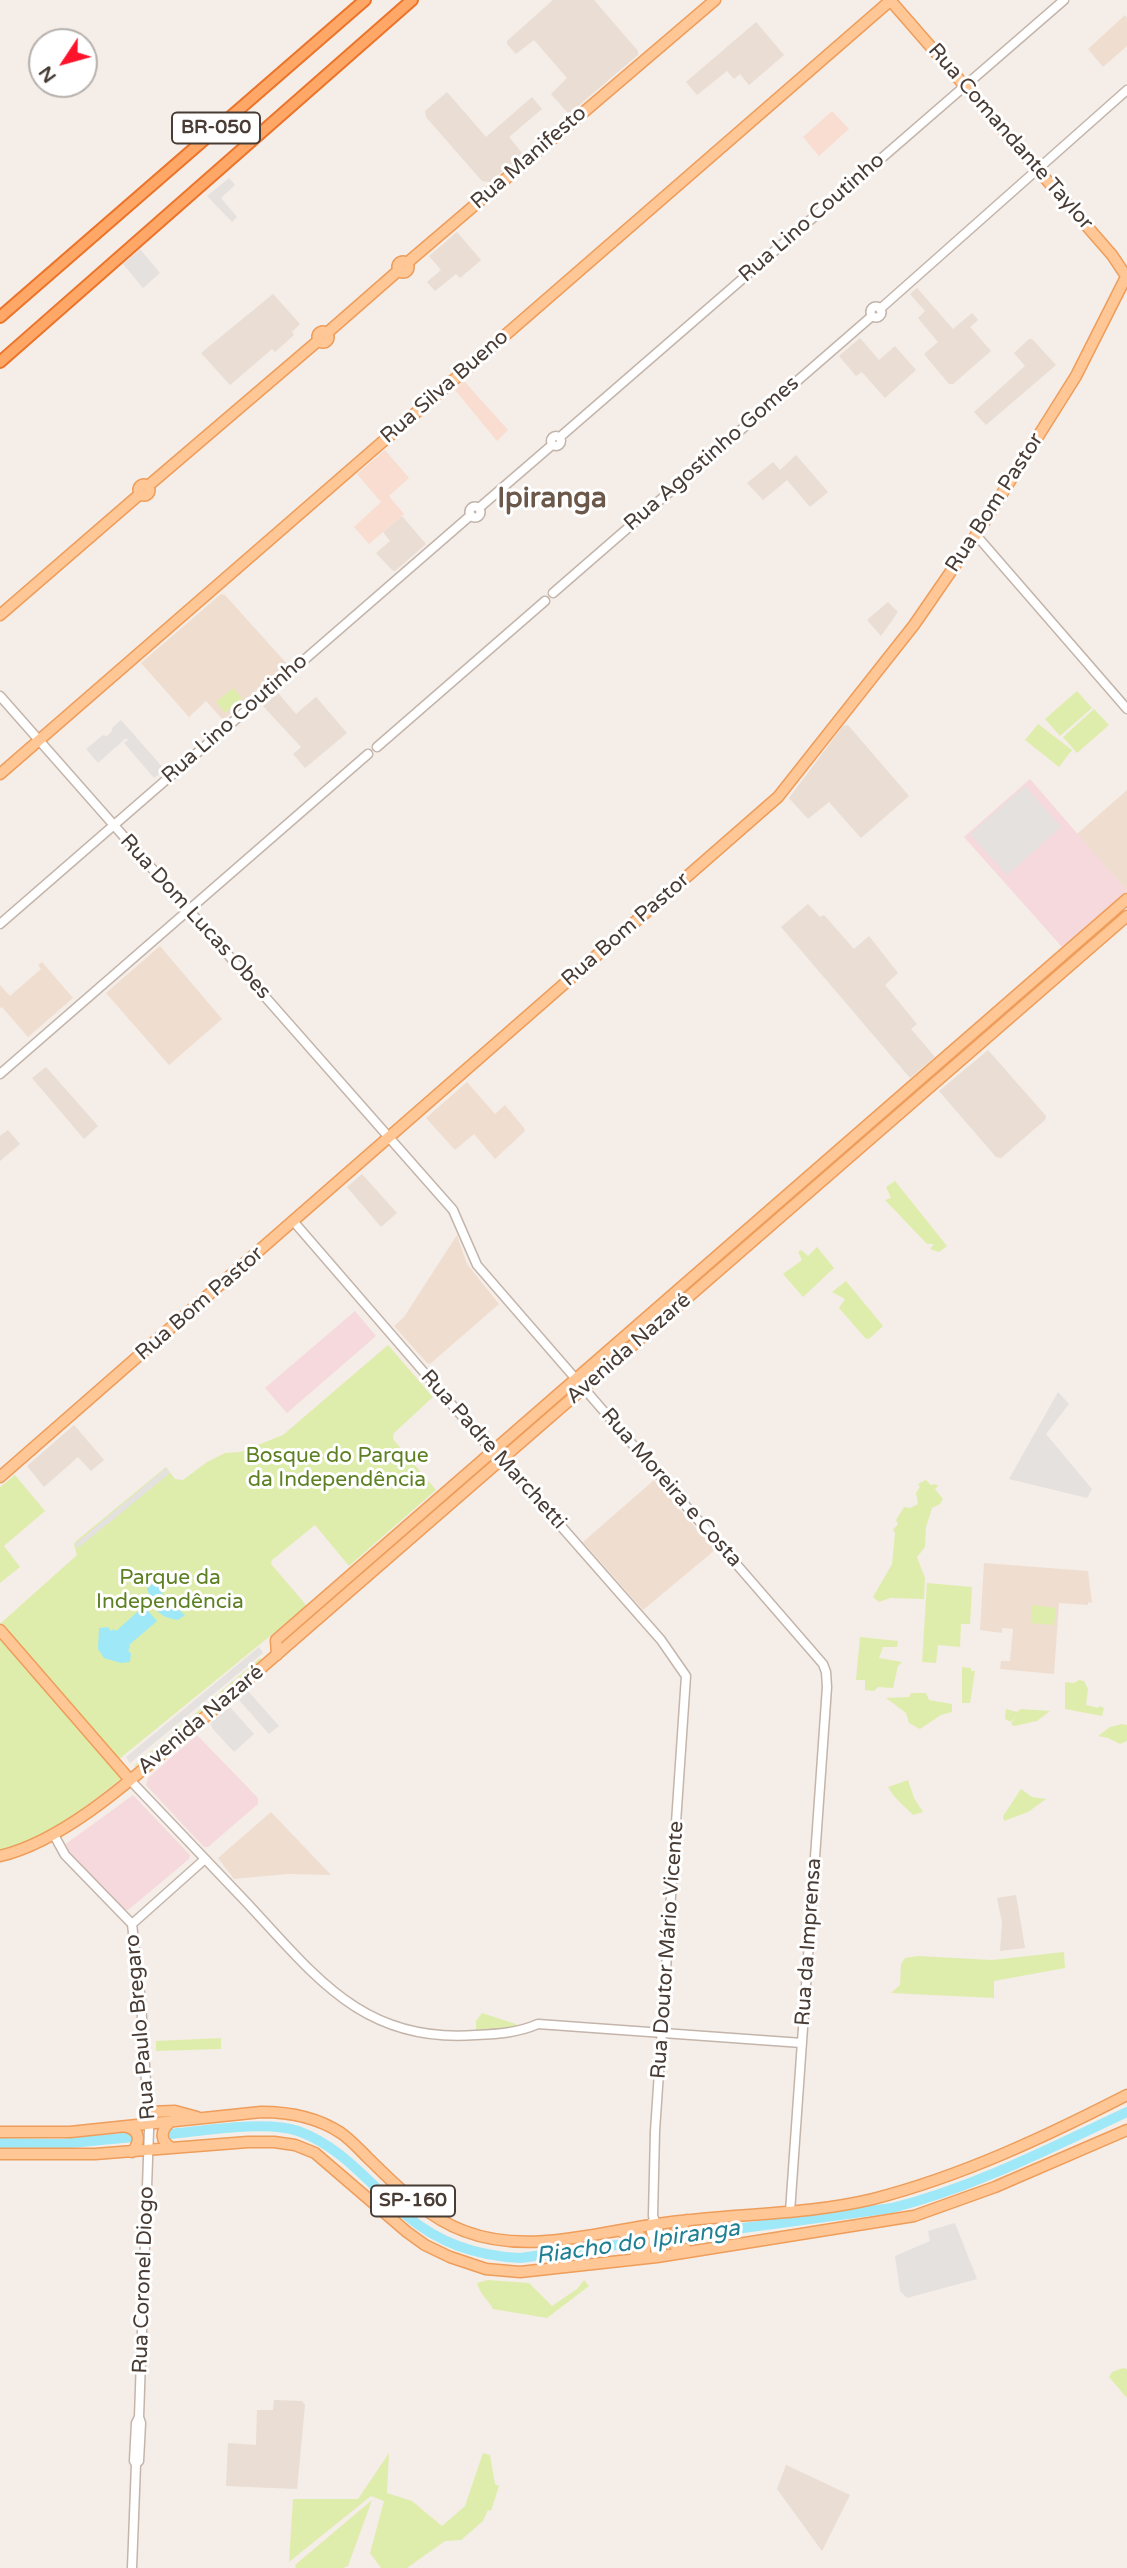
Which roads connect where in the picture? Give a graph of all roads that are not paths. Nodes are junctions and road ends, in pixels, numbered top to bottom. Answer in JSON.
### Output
{"nodes":[{"id":1,"x":365,"y":0,"type":"edge"},
{"id":2,"x":412,"y":0,"type":"edge"},
{"id":3,"x":715,"y":0,"type":"edge"},
{"id":4,"x":891,"y":0,"type":"edge"},
{"id":5,"x":1064,"y":0,"type":"edge"},
{"id":6,"x":965,"y":86,"type":"junction"},
{"id":7,"x":1127,"y":90,"type":"edge"},
{"id":8,"x":1038,"y":170,"type":"junction"},
{"id":9,"x":1127,"y":275,"type":"edge"},
{"id":10,"x":0,"y":317,"type":"edge"},
{"id":11,"x":0,"y":362,"type":"edge"},
{"id":12,"x":976,"y":535,"type":"junction"},
{"id":13,"x":0,"y":615,"type":"edge"},
{"id":14,"x":0,"y":696,"type":"edge"},
{"id":15,"x":1127,"y":709,"type":"edge"},
{"id":16,"x":39,"y":740,"type":"junction"},
{"id":17,"x":0,"y":774,"type":"edge"},
{"id":18,"x":113,"y":824,"type":"junction"},
{"id":19,"x":1127,"y":899,"type":"edge"},
{"id":20,"x":189,"y":909,"type":"junction"},
{"id":21,"x":1127,"y":916,"type":"edge"},
{"id":22,"x":0,"y":924,"type":"edge"},
{"id":23,"x":0,"y":1074,"type":"edge"},
{"id":24,"x":390,"y":1137,"type":"junction"},
{"id":25,"x":294,"y":1222,"type":"junction"},
{"id":26,"x":575,"y":1379,"type":"junction"},
{"id":27,"x":584,"y":1388,"type":"junction"},
{"id":28,"x":493,"y":1451,"type":"junction"},
{"id":29,"x":502,"y":1459,"type":"junction"},
{"id":30,"x":0,"y":1477,"type":"edge"},
{"id":31,"x":0,"y":1630,"type":"edge"},
{"id":32,"x":277,"y":1655,"type":"junction"},
{"id":33,"x":827,"y":1672,"type":"joint"},
{"id":34,"x":687,"y":1681,"type":"joint"},
{"id":35,"x":130,"y":1780,"type":"junction"},
{"id":36,"x":54,"y":1835,"type":"junction"},
{"id":37,"x":0,"y":1856,"type":"edge"},
{"id":38,"x":205,"y":1859,"type":"junction"},
{"id":39,"x":132,"y":1924,"type":"junction"},
{"id":40,"x":662,"y":2031,"type":"junction"},
{"id":41,"x":802,"y":2043,"type":"junction"},
{"id":42,"x":1127,"y":2095,"type":"edge"},
{"id":43,"x":148,"y":2112,"type":"junction"},
{"id":44,"x":198,"y":2118,"type":"junction"},
{"id":45,"x":169,"y":2123,"type":"junction"},
{"id":46,"x":149,"y":2124,"type":"junction"},
{"id":47,"x":127,"y":2127,"type":"junction"},
{"id":48,"x":1127,"y":2130,"type":"edge"},
{"id":49,"x":0,"y":2132,"type":"edge"},
{"id":50,"x":149,"y":2147,"type":"junction"},
{"id":51,"x":172,"y":2148,"type":"junction"},
{"id":52,"x":132,"y":2152,"type":"junction"},
{"id":53,"x":0,"y":2154,"type":"edge"},
{"id":54,"x":790,"y":2212,"type":"junction"},
{"id":55,"x":687,"y":2220,"type":"junction"},
{"id":56,"x":654,"y":2226,"type":"junction"},
{"id":57,"x":615,"y":2230,"type":"junction"},
{"id":58,"x":695,"y":2250,"type":"junction"},
{"id":59,"x":660,"y":2255,"type":"junction"},
{"id":60,"x":618,"y":2261,"type":"junction"},
{"id":61,"x":132,"y":2568,"type":"edge"}],
"edges":[{"from":1,"to":10,"type":"highway","number":"BR-050"},
{"from":2,"to":11,"type":"highway","number":"BR-050"},
{"from":3,"to":13,"type":"main road","name":"Rua Manifesto"},
{"from":4,"to":6,"type":"main road","name":"Rua Comandante Taylor"},
{"from":4,"to":16,"type":"main road","name":"Rua Silva Bueno"},
{"from":5,"to":6,"type":"street","name":"Rua Lino Coutinho"},
{"from":6,"to":8,"type":"main road","name":"Rua Comandante Taylor"},
{"from":6,"to":18,"type":"street","name":"Rua Lino Coutinho"},
{"from":7,"to":8,"type":"street"},
{"from":8,"to":9,"type":"main road","name":"Rua Comandante Taylor"},
{"from":8,"to":20,"type":"street","name":"Rua Agostinho Gomes"},
{"from":9,"to":12,"type":"main road","name":"Rua Bom Pastor"},
{"from":12,"to":15,"type":"street"},
{"from":12,"to":24,"type":"main road","name":"Rua Bom Pastor"},
{"from":14,"to":16,"type":"street","name":"Rua Dom Lucas Obes"},
{"from":16,"to":17,"type":"main road","name":"Rua Silva Bueno"},
{"from":16,"to":18,"type":"street","name":"Rua Dom Lucas Obes"},
{"from":18,"to":20,"type":"street","name":"Rua Dom Lucas Obes"},
{"from":18,"to":22,"type":"street","name":"Rua Lino Coutinho"},
{"from":19,"to":26,"type":"main road","name":"Avenida Nazaré"},
{"from":20,"to":23,"type":"street"},
{"from":20,"to":24,"type":"street","name":"Rua Dom Lucas Obes"},
{"from":21,"to":27,"type":"main road","name":"Avenida Nazaré"},
{"from":24,"to":25,"type":"main road","name":"Rua Bom Pastor"},
{"from":24,"to":26,"type":"street","name":"Rua Moreira e Costa"},
{"from":25,"to":28,"type":"street","name":"Rua Padre Marchetti"},
{"from":25,"to":30,"type":"main road","name":"Rua Bom Pastor"},
{"from":26,"to":27,"type":"street","name":"Rua Moreira e Costa"},
{"from":26,"to":28,"type":"main road","name":"Avenida Nazaré"},
{"from":27,"to":29,"type":"main road","name":"Avenida Nazaré"},
{"from":27,"to":33,"type":"street","name":"Rua Moreira e Costa"},
{"from":28,"to":29,"type":"street","name":"Rua Padre Marchetti"},
{"from":28,"to":32,"type":"main road","name":"Avenida Nazaré"},
{"from":29,"to":32,"type":"main road","name":"Avenida Nazaré"},
{"from":29,"to":34,"type":"street","name":"Rua Padre Marchetti"},
{"from":31,"to":35,"type":"main road"},
{"from":32,"to":35,"type":"main road","name":"Avenida Nazaré"},
{"from":33,"to":41,"type":"street","name":"Rua da Imprensa"},
{"from":34,"to":40,"type":"street","name":"Rua Doutor Mário Vicente"},
{"from":35,"to":36,"type":"main road","name":"Avenida Nazaré"},
{"from":35,"to":38,"type":"street"},
{"from":36,"to":37,"type":"main road","name":"Avenida Nazaré"},
{"from":36,"to":39,"type":"street"},
{"from":38,"to":39,"type":"street","name":"Rua Paulo Bregaro"},
{"from":38,"to":40,"type":"street"},
{"from":39,"to":43,"type":"street","name":"Rua Paulo Bregaro"},
{"from":40,"to":41,"type":"street"},
{"from":40,"to":56,"type":"street","name":"Rua Doutor Mário Vicente"},
{"from":41,"to":54,"type":"street","name":"Rua da Imprensa"},
{"from":42,"to":54,"type":"main road","number":"SP-160"},
{"from":43,"to":44,"type":"main road"},
{"from":43,"to":46,"type":"street","name":"Rua Paulo Bregaro"},
{"from":44,"to":45,"type":"main road","number":"SP-160"},
{"from":44,"to":57,"type":"main road","number":"SP-160"},
{"from":45,"to":46,"type":"main road","number":"SP-160"},
{"from":45,"to":51,"type":"main road"},
{"from":46,"to":47,"type":"main road","number":"SP-160"},
{"from":46,"to":50,"type":"street","name":"Rua Paulo Bregaro"},
{"from":47,"to":49,"type":"main road","number":"SP-160"},
{"from":47,"to":52,"type":"main road"},
{"from":48,"to":58,"type":"main road"},
{"from":50,"to":51,"type":"main road","number":"SP-160"},
{"from":50,"to":52,"type":"main road","number":"SP-160"},
{"from":50,"to":61,"type":"street","name":"Rua Coronel Diogo"},
{"from":51,"to":60,"type":"main road","number":"SP-160"},
{"from":52,"to":53,"type":"main road","number":"SP-160"},
{"from":54,"to":55,"type":"main road","number":"SP-160"},
{"from":55,"to":56,"type":"main road","number":"SP-160"},
{"from":55,"to":58,"type":"main road"},
{"from":56,"to":57,"type":"main road","number":"SP-160"},
{"from":56,"to":59,"type":"street","name":"Rua Doutor Mário Vicente"},
{"from":57,"to":60,"type":"main road"},
{"from":58,"to":59,"type":"main road"},
{"from":59,"to":60,"type":"main road"}]}
